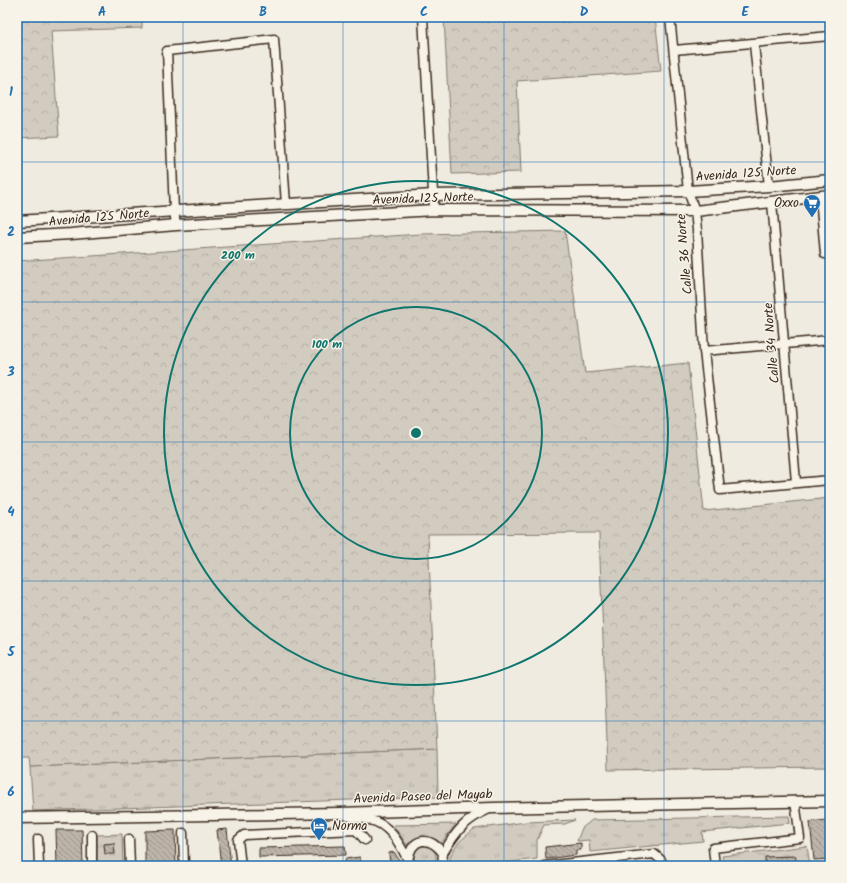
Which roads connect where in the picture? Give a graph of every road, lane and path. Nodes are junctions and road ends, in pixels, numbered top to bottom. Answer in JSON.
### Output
{"nodes":[{"id":1,"x":422,"y":17,"type":"edge"},
{"id":2,"x":670,"y":17,"type":"edge"},
{"id":3,"x":830,"y":36,"type":"edge"},
{"id":4,"x":754,"y":44,"type":"junction"},
{"id":5,"x":674,"y":50,"type":"junction"},
{"id":6,"x":830,"y":180,"type":"edge"},
{"id":7,"x":769,"y":186,"type":"junction"},
{"id":8,"x":688,"y":190,"type":"junction"},
{"id":9,"x":433,"y":195,"type":"junction"},
{"id":10,"x":825,"y":195,"type":"edge"},
{"id":11,"x":772,"y":202,"type":"junction"},
{"id":12,"x":286,"y":204,"type":"junction"},
{"id":13,"x":174,"y":210,"type":"junction"},
{"id":14,"x":434,"y":210,"type":"junction"},
{"id":15,"x":694,"y":211,"type":"junction"},
{"id":16,"x":17,"y":221,"type":"edge"},
{"id":17,"x":176,"y":225,"type":"junction"},
{"id":18,"x":17,"y":237,"type":"edge"},
{"id":19,"x":830,"y":253,"type":"edge"},
{"id":20,"x":830,"y":340,"type":"edge"},
{"id":21,"x":784,"y":344,"type":"junction"},
{"id":22,"x":704,"y":351,"type":"junction"},
{"id":23,"x":830,"y":480,"type":"edge"},
{"id":24,"x":796,"y":482,"type":"junction"},
{"id":25,"x":795,"y":801,"type":"junction"},
{"id":26,"x":830,"y":801,"type":"edge"},
{"id":27,"x":493,"y":808,"type":"junction"},
{"id":28,"x":340,"y":813,"type":"junction"},
{"id":29,"x":17,"y":818,"type":"edge"},
{"id":30,"x":183,"y":833,"type":"dead end"},
{"id":31,"x":92,"y":835,"type":"dead end"},
{"id":32,"x":129,"y":838,"type":"dead end"},
{"id":33,"x":38,"y":839,"type":"dead end"},
{"id":34,"x":365,"y":840,"type":"dead end"},
{"id":35,"x":443,"y":853,"type":"junction"},
{"id":36,"x":410,"y":863,"type":"edge"},
{"id":37,"x":39,"y":866,"type":"edge"},
{"id":38,"x":92,"y":866,"type":"edge"},
{"id":39,"x":130,"y":866,"type":"edge"},
{"id":40,"x":184,"y":866,"type":"edge"},
{"id":41,"x":241,"y":866,"type":"edge"},
{"id":42,"x":442,"y":866,"type":"edge"},
{"id":43,"x":544,"y":866,"type":"edge"},
{"id":44,"x":662,"y":866,"type":"edge"},
{"id":45,"x":715,"y":866,"type":"edge"}],
"edges":[{"from":1,"to":9,"type":"street"},
{"from":2,"to":5,"type":"street","name":"Calle 36 Norte"},
{"from":3,"to":4,"type":"street"},
{"from":4,"to":5,"type":"street"},
{"from":4,"to":7,"type":"street"},
{"from":5,"to":8,"type":"street","name":"Calle 36 Norte"},
{"from":6,"to":7,"type":"main road","name":"Avenida 125 Norte"},
{"from":7,"to":8,"type":"main road","name":"Avenida 125 Norte"},
{"from":8,"to":9,"type":"main road","name":"Avenida 125 Norte"},
{"from":8,"to":15,"type":"street","name":"Calle 36 Norte"},
{"from":9,"to":12,"type":"main road","name":"Avenida 125 Norte"},
{"from":9,"to":14,"type":"street"},
{"from":10,"to":11,"type":"main road","name":"Avenida 125 Norte"},
{"from":10,"to":19,"type":"street"},
{"from":11,"to":15,"type":"main road","name":"Avenida 125 Norte"},
{"from":11,"to":21,"type":"street","name":"Calle 34 Norte"},
{"from":12,"to":13,"type":"main road","name":"Avenida 125 Norte"},
{"from":12,"to":13,"type":"street"},
{"from":13,"to":16,"type":"main road","name":"Avenida 125 Norte"},
{"from":13,"to":17,"type":"street"},
{"from":14,"to":15,"type":"main road","name":"Avenida 125 Norte"},
{"from":14,"to":17,"type":"main road","name":"Avenida 125 Norte"},
{"from":15,"to":22,"type":"street","name":"Calle 36 Norte"},
{"from":17,"to":18,"type":"main road","name":"Avenida 125 Norte"},
{"from":20,"to":21,"type":"street"},
{"from":21,"to":22,"type":"street"},
{"from":21,"to":24,"type":"street","name":"Calle 34 Norte"},
{"from":22,"to":24,"type":"street","name":"Calle 36 Norte"},
{"from":23,"to":24,"type":"street"},
{"from":25,"to":26,"type":"main road","name":"Avenida Paseo del Mayab"},
{"from":25,"to":27,"type":"main road","name":"Avenida Paseo del Mayab"},
{"from":25,"to":45,"type":"street"},
{"from":27,"to":28,"type":"main road","name":"Avenida Paseo del Mayab"},
{"from":27,"to":35,"type":"street"},
{"from":28,"to":29,"type":"main road","name":"Avenida Paseo del Mayab"},
{"from":28,"to":36,"type":"street"},
{"from":30,"to":40,"type":"street"},
{"from":31,"to":38,"type":"street"},
{"from":32,"to":39,"type":"street"},
{"from":33,"to":37,"type":"street"},
{"from":34,"to":41,"type":"street"},
{"from":35,"to":36,"type":"street"},
{"from":35,"to":42,"type":"street"},
{"from":43,"to":44,"type":"street"}]}
